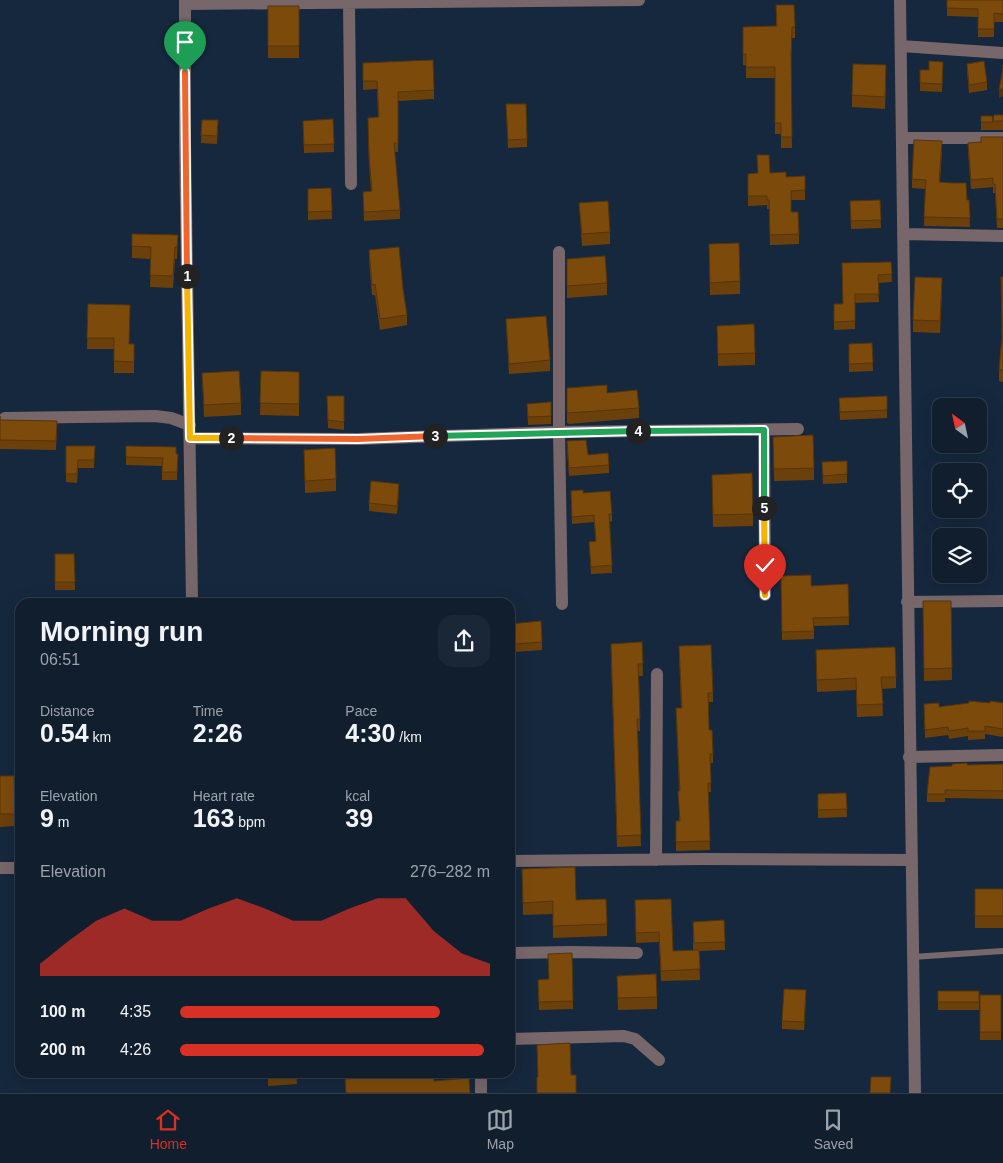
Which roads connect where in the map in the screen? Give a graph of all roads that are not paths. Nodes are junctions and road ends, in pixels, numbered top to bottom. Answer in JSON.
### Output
{"nodes":[{"id":1,"x":639,"y":0,"type":"edge"},
{"id":2,"x":900,"y":0,"type":"edge"},
{"id":3,"x":185,"y":2,"type":"edge"},
{"id":4,"x":349,"y":2,"type":"junction"},
{"id":5,"x":901,"y":46,"type":"junction"},
{"id":6,"x":1003,"y":52,"type":"edge"},
{"id":7,"x":902,"y":138,"type":"junction"},
{"id":8,"x":1003,"y":138,"type":"edge"},
{"id":9,"x":351,"y":184,"type":"dead end"},
{"id":10,"x":903,"y":234,"type":"junction"},
{"id":11,"x":1003,"y":236,"type":"edge"},
{"id":12,"x":560,"y":252,"type":"dead end"},
{"id":13,"x":5,"y":418,"type":"edge"},
{"id":14,"x":798,"y":429,"type":"dead end"},
{"id":15,"x":764,"y":430,"type":"junction"},
{"id":16,"x":190,"y":432,"type":"junction"},
{"id":17,"x":559,"y":432,"type":"junction"},
{"id":18,"x":765,"y":595,"type":"dead end"},
{"id":19,"x":192,"y":598,"type":"edge"},
{"id":20,"x":1003,"y":601,"type":"edge"},
{"id":21,"x":907,"y":602,"type":"junction"},
{"id":22,"x":562,"y":604,"type":"dead end"},
{"id":23,"x":657,"y":674,"type":"dead end"},
{"id":24,"x":909,"y":756,"type":"junction"},
{"id":25,"x":1003,"y":756,"type":"edge"},
{"id":26,"x":656,"y":860,"type":"junction"},
{"id":27,"x":911,"y":860,"type":"junction"},
{"id":28,"x":515,"y":861,"type":"edge"},
{"id":29,"x":0,"y":868,"type":"edge"},
{"id":30,"x":15,"y":868,"type":"edge"},
{"id":31,"x":1003,"y":951,"type":"edge"},
{"id":32,"x":515,"y":953,"type":"edge"},
{"id":33,"x":637,"y":953,"type":"dead end"},
{"id":34,"x":912,"y":957,"type":"junction"},
{"id":35,"x":515,"y":1039,"type":"edge"},
{"id":36,"x":659,"y":1060,"type":"dead end"},
{"id":37,"x":481,"y":1078,"type":"edge"},
{"id":38,"x":481,"y":1093,"type":"edge"},
{"id":39,"x":915,"y":1093,"type":"edge"}],
"edges":[{"from":1,"to":4,"type":"street"},
{"from":2,"to":5,"type":"street"},
{"from":3,"to":4,"type":"street"},
{"from":3,"to":16,"type":"street"},
{"from":4,"to":9,"type":"street"},
{"from":5,"to":6,"type":"street"},
{"from":5,"to":7,"type":"street"},
{"from":7,"to":8,"type":"street"},
{"from":7,"to":10,"type":"street"},
{"from":10,"to":11,"type":"street"},
{"from":10,"to":21,"type":"street"},
{"from":12,"to":17,"type":"street"},
{"from":13,"to":16,"type":"street"},
{"from":14,"to":15,"type":"street"},
{"from":15,"to":17,"type":"street"},
{"from":15,"to":18,"type":"street"},
{"from":16,"to":17,"type":"street"},
{"from":16,"to":19,"type":"street"},
{"from":17,"to":22,"type":"street"},
{"from":20,"to":21,"type":"street"},
{"from":21,"to":24,"type":"street"},
{"from":23,"to":26,"type":"street"},
{"from":24,"to":25,"type":"street"},
{"from":24,"to":27,"type":"street"},
{"from":26,"to":27,"type":"street"},
{"from":26,"to":28,"type":"street"},
{"from":27,"to":34,"type":"street"},
{"from":29,"to":30,"type":"street"},
{"from":31,"to":34,"type":"lane"},
{"from":32,"to":33,"type":"street"},
{"from":34,"to":39,"type":"street"},
{"from":35,"to":36,"type":"street"},
{"from":37,"to":38,"type":"street"}]}
